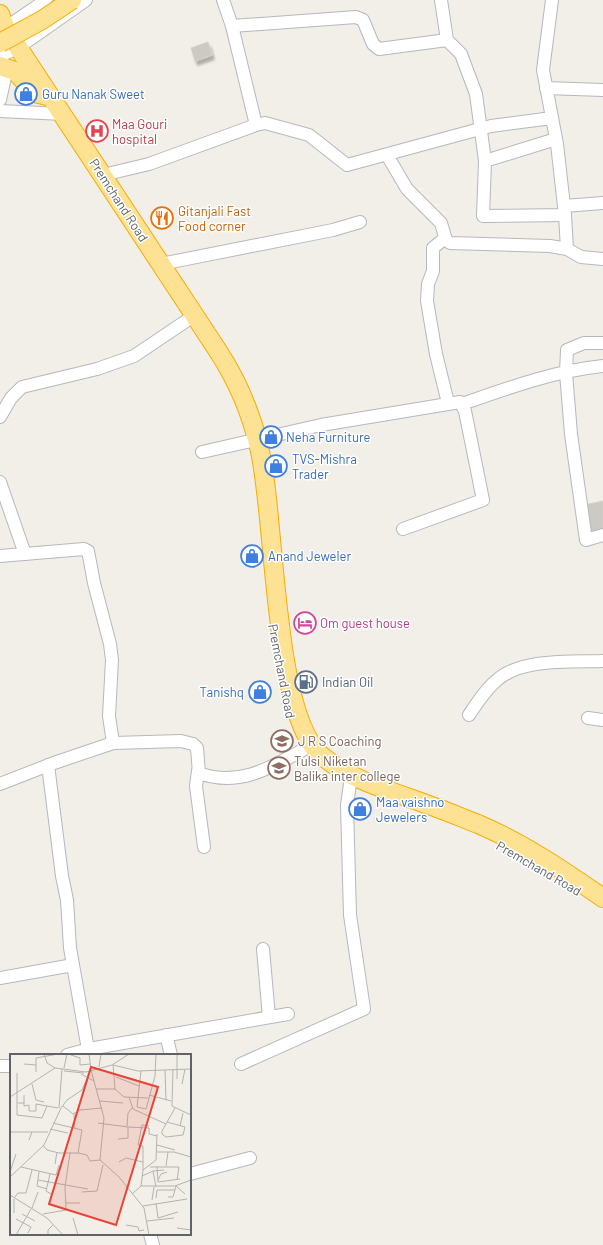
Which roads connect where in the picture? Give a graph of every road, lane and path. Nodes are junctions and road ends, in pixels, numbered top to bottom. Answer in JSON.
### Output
{"nodes":[{"id":1,"x":46,"y":0,"type":"edge"},
{"id":2,"x":72,"y":0,"type":"edge"},
{"id":3,"x":86,"y":0,"type":"edge"},
{"id":4,"x":223,"y":0,"type":"edge"},
{"id":5,"x":441,"y":0,"type":"edge"},
{"id":6,"x":552,"y":0,"type":"edge"},
{"id":7,"x":232,"y":26,"type":"junction"},
{"id":8,"x":1,"y":29,"type":"edge"},
{"id":9,"x":447,"y":40,"type":"junction"},
{"id":10,"x":19,"y":47,"type":"junction"},
{"id":11,"x":2,"y":64,"type":"edge"},
{"id":12,"x":546,"y":88,"type":"junction"},
{"id":13,"x":603,"y":90,"type":"edge"},
{"id":14,"x":51,"y":97,"type":"junction"},
{"id":15,"x":0,"y":100,"type":"edge"},
{"id":16,"x":0,"y":111,"type":"edge"},
{"id":17,"x":63,"y":114,"type":"junction"},
{"id":18,"x":552,"y":118,"type":"junction"},
{"id":19,"x":256,"y":125,"type":"junction"},
{"id":20,"x":481,"y":130,"type":"junction"},
{"id":21,"x":556,"y":139,"type":"junction"},
{"id":22,"x":387,"y":155,"type":"junction"},
{"id":23,"x":485,"y":160,"type":"junction"},
{"id":24,"x":103,"y":175,"type":"junction"},
{"id":25,"x":603,"y":204,"type":"edge"},
{"id":26,"x":564,"y":210,"type":"junction"},
{"id":27,"x":360,"y":222,"type":"dead end"},
{"id":28,"x":445,"y":238,"type":"junction"},
{"id":29,"x":567,"y":249,"type":"junction"},
{"id":30,"x":603,"y":259,"type":"edge"},
{"id":31,"x":161,"y":264,"type":"junction"},
{"id":32,"x":195,"y":315,"type":"junction"},
{"id":33,"x":603,"y":343,"type":"edge"},
{"id":34,"x":603,"y":366,"type":"edge"},
{"id":35,"x":566,"y":373,"type":"junction"},
{"id":36,"x":448,"y":404,"type":"junction"},
{"id":37,"x":462,"y":404,"type":"junction"},
{"id":38,"x":0,"y":416,"type":"edge"},
{"id":39,"x":252,"y":441,"type":"junction"},
{"id":40,"x":202,"y":452,"type":"dead end"},
{"id":41,"x":0,"y":482,"type":"edge"},
{"id":42,"x":403,"y":530,"type":"dead end"},
{"id":43,"x":603,"y":535,"type":"edge"},
{"id":44,"x":25,"y":554,"type":"junction"},
{"id":45,"x":0,"y":556,"type":"edge"},
{"id":46,"x":603,"y":661,"type":"edge"},
{"id":47,"x":469,"y":715,"type":"dead end"},
{"id":48,"x":588,"y":718,"type":"dead end"},
{"id":49,"x":603,"y":720,"type":"edge"},
{"id":50,"x":113,"y":743,"type":"junction"},
{"id":51,"x":308,"y":747,"type":"junction"},
{"id":52,"x":48,"y":765,"type":"junction"},
{"id":53,"x":198,"y":771,"type":"junction"},
{"id":54,"x":0,"y":784,"type":"edge"},
{"id":55,"x":350,"y":784,"type":"junction"},
{"id":56,"x":204,"y":848,"type":"dead end"},
{"id":57,"x":603,"y":898,"type":"edge"},
{"id":58,"x":603,"y":908,"type":"edge"},
{"id":59,"x":263,"y":949,"type":"dead end"},
{"id":60,"x":73,"y":965,"type":"junction"},
{"id":61,"x":0,"y":978,"type":"edge"},
{"id":62,"x":288,"y":1014,"type":"dead end"},
{"id":63,"x":269,"y":1017,"type":"junction"},
{"id":64,"x":166,"y":1035,"type":"junction"},
{"id":65,"x":89,"y":1052,"type":"edge"},
{"id":66,"x":74,"y":1054,"type":"edge"},
{"id":67,"x":171,"y":1054,"type":"edge"},
{"id":68,"x":241,"y":1064,"type":"dead end"},
{"id":69,"x":250,"y":1158,"type":"dead end"},
{"id":70,"x":191,"y":1174,"type":"edge"},
{"id":71,"x":150,"y":1235,"type":"edge"},
{"id":72,"x":153,"y":1245,"type":"edge"}],
"edges":[{"from":1,"to":8,"type":"street"},
{"from":2,"to":8,"type":"highway","bridge":true},
{"from":3,"to":10,"type":"street"},
{"from":4,"to":7,"type":"street"},
{"from":5,"to":9,"type":"street"},
{"from":6,"to":12,"type":"street"},
{"from":7,"to":9,"type":"street"},
{"from":7,"to":19,"type":"street"},
{"from":8,"to":10,"type":"highway","name":"Premchand Road"},
{"from":9,"to":20,"type":"street"},
{"from":10,"to":11,"type":"street"},
{"from":10,"to":14,"type":"highway","name":"Premchand Road"},
{"from":11,"to":14,"type":"highway"},
{"from":11,"to":15,"type":"street"},
{"from":12,"to":13,"type":"street"},
{"from":12,"to":18,"type":"street"},
{"from":14,"to":17,"type":"highway","name":"Premchand Road"},
{"from":16,"to":17,"type":"street"},
{"from":17,"to":24,"type":"highway","name":"Premchand Road"},
{"from":18,"to":20,"type":"street"},
{"from":18,"to":21,"type":"street"},
{"from":19,"to":22,"type":"street"},
{"from":19,"to":24,"type":"street"},
{"from":20,"to":22,"type":"street"},
{"from":20,"to":23,"type":"street"},
{"from":21,"to":23,"type":"street"},
{"from":21,"to":26,"type":"street"},
{"from":22,"to":28,"type":"street"},
{"from":23,"to":26,"type":"street"},
{"from":24,"to":31,"type":"highway","name":"Premchand Road"},
{"from":25,"to":26,"type":"street"},
{"from":26,"to":29,"type":"street"},
{"from":27,"to":31,"type":"street"},
{"from":28,"to":29,"type":"street"},
{"from":28,"to":36,"type":"street"},
{"from":29,"to":30,"type":"street"},
{"from":31,"to":32,"type":"highway","name":"Premchand Road"},
{"from":32,"to":38,"type":"street"},
{"from":32,"to":39,"type":"highway","name":"Premchand Road"},
{"from":33,"to":35,"type":"street"},
{"from":34,"to":35,"type":"street"},
{"from":35,"to":37,"type":"street"},
{"from":35,"to":43,"type":"street"},
{"from":36,"to":37,"type":"street"},
{"from":36,"to":39,"type":"street"},
{"from":37,"to":42,"type":"street"},
{"from":39,"to":40,"type":"street"},
{"from":39,"to":51,"type":"highway","name":"Premchand Road"},
{"from":41,"to":44,"type":"street"},
{"from":44,"to":45,"type":"street"},
{"from":44,"to":50,"type":"street"},
{"from":46,"to":47,"type":"street"},
{"from":48,"to":49,"type":"street"},
{"from":50,"to":52,"type":"street"},
{"from":50,"to":53,"type":"street"},
{"from":51,"to":53,"type":"street"},
{"from":51,"to":55,"type":"highway","name":"Premchand Road"},
{"from":51,"to":57,"type":"highway","name":"Premchand Road"},
{"from":52,"to":54,"type":"street"},
{"from":52,"to":60,"type":"street"},
{"from":53,"to":56,"type":"street"},
{"from":55,"to":58,"type":"highway","name":"Premchand Road"},
{"from":55,"to":68,"type":"street"},
{"from":59,"to":63,"type":"street"},
{"from":60,"to":61,"type":"street"},
{"from":60,"to":65,"type":"street"},
{"from":62,"to":63,"type":"street"},
{"from":63,"to":64,"type":"street"},
{"from":64,"to":65,"type":"street"},
{"from":64,"to":67,"type":"street"},
{"from":65,"to":66,"type":"street"},
{"from":69,"to":70,"type":"street"},
{"from":71,"to":72,"type":"street"}]}
